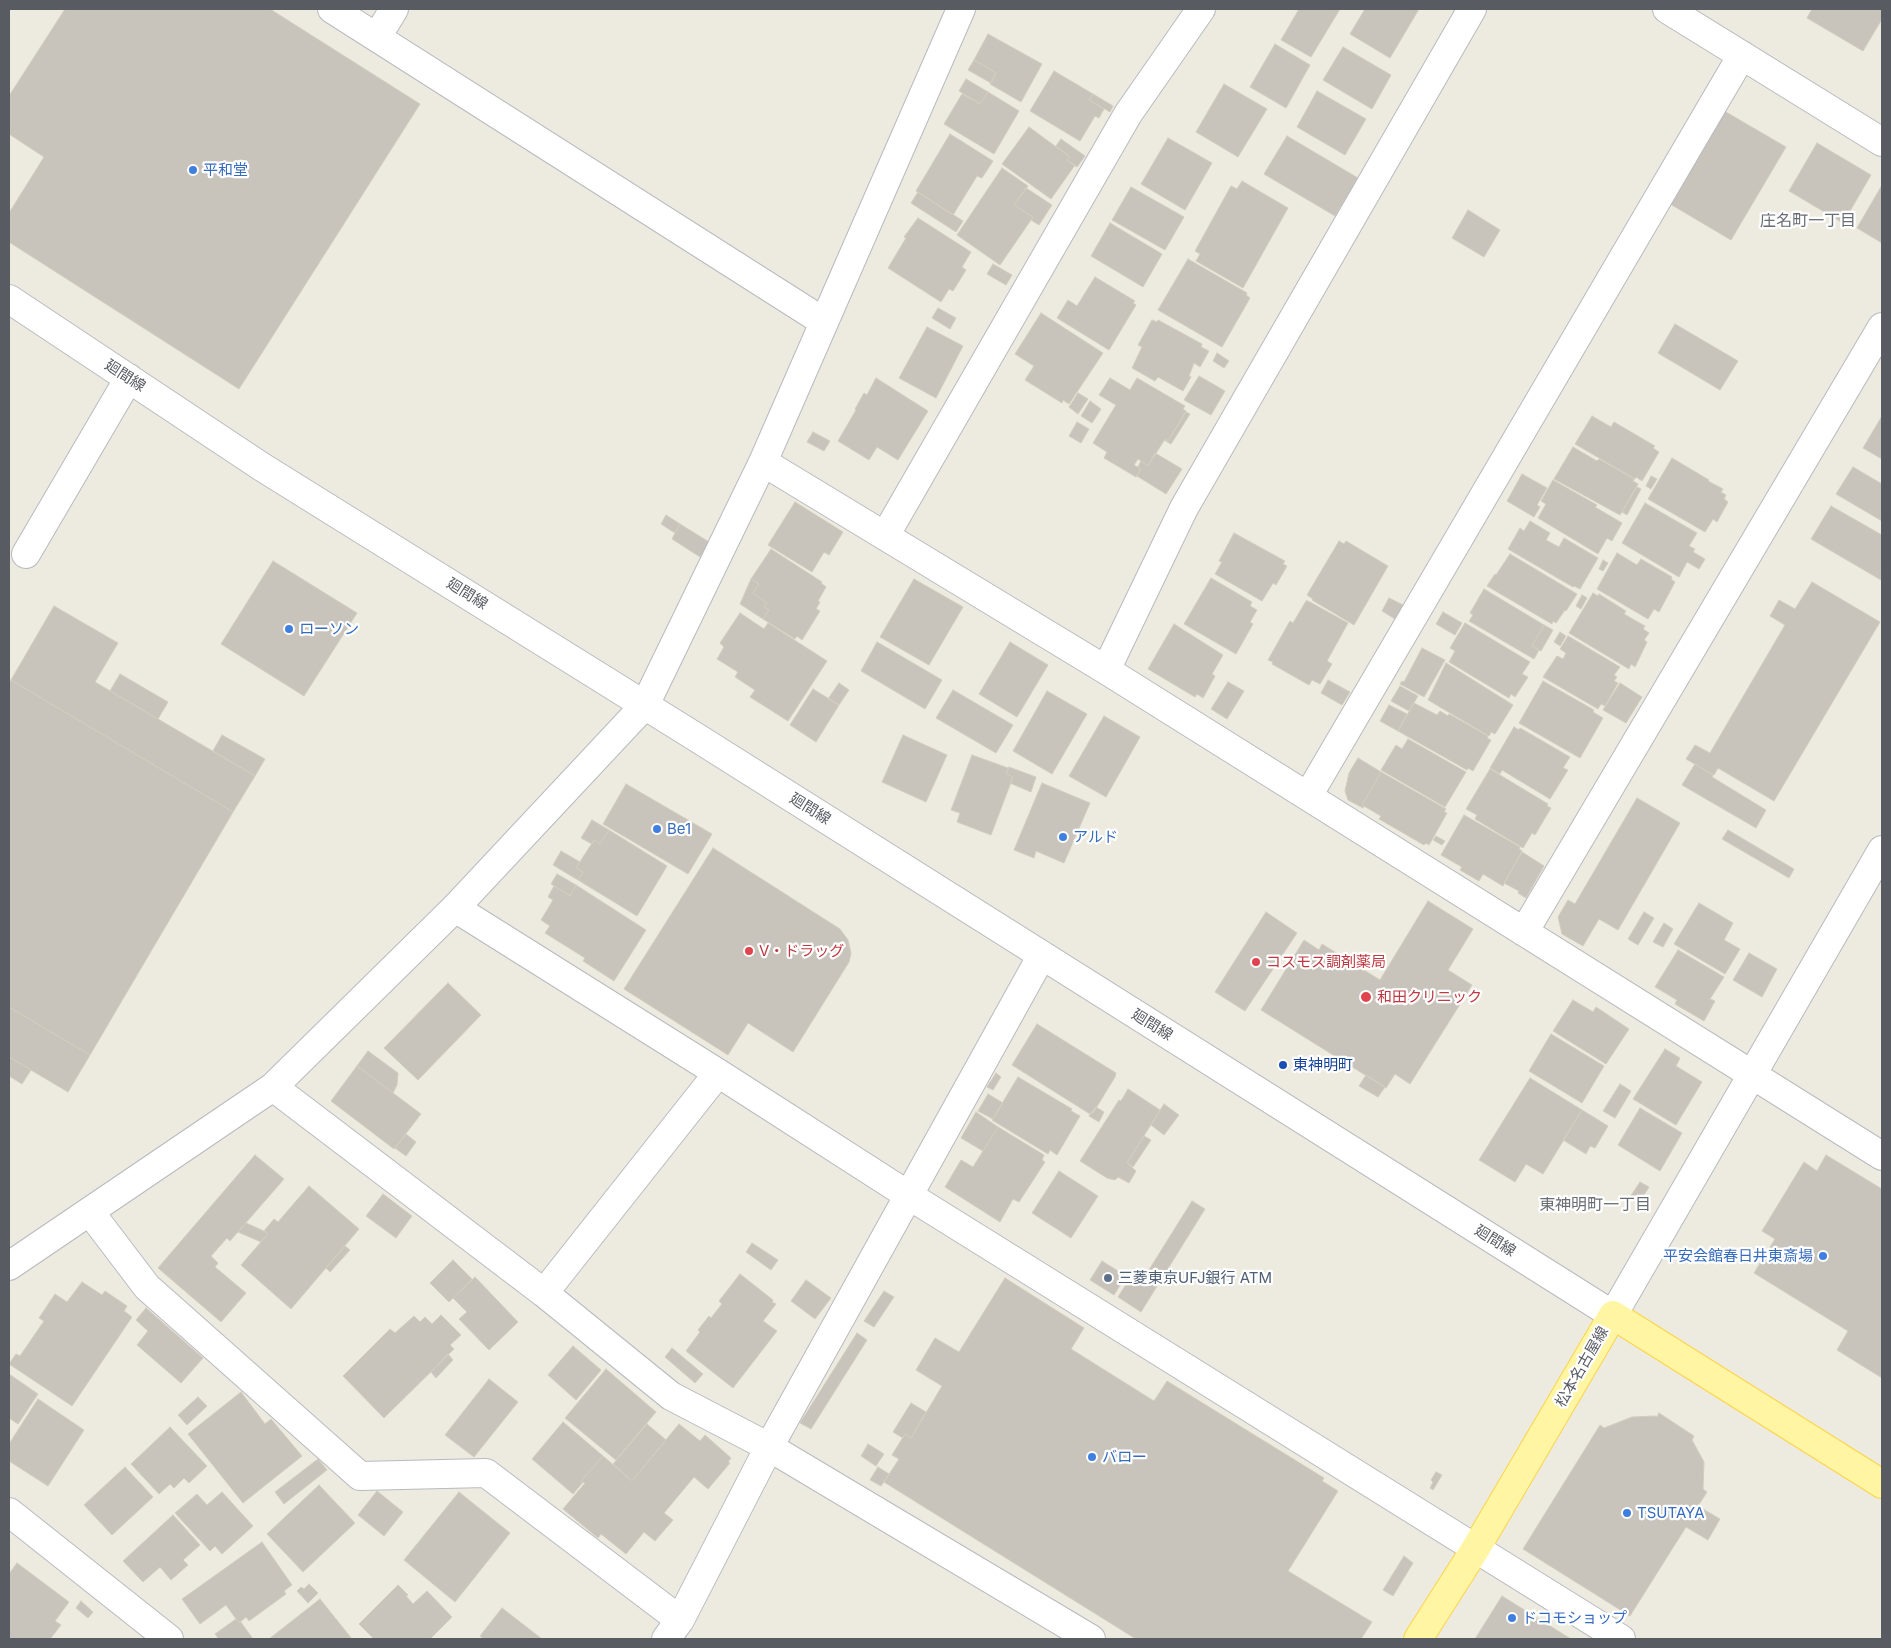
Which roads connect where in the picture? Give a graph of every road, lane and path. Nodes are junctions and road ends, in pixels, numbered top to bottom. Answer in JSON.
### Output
{"nodes":[{"id":1,"x":332,"y":9,"type":"edge"},
{"id":2,"x":394,"y":9,"type":"edge"},
{"id":3,"x":961,"y":9,"type":"edge"},
{"id":4,"x":1201,"y":9,"type":"edge"},
{"id":5,"x":1472,"y":9,"type":"edge"},
{"id":6,"x":1667,"y":9,"type":"edge"},
{"id":7,"x":377,"y":37,"type":"junction"},
{"id":8,"x":1742,"y":55,"type":"junction"},
{"id":9,"x":1882,"y":142,"type":"edge"},
{"id":10,"x":9,"y":299,"type":"edge"},
{"id":11,"x":824,"y":322,"type":"junction"},
{"id":12,"x":1882,"y":327,"type":"edge"},
{"id":13,"x":128,"y":378,"type":"junction"},
{"id":14,"x":764,"y":462,"type":"junction"},
{"id":15,"x":885,"y":536,"type":"junction"},
{"id":16,"x":26,"y":554,"type":"dead end"},
{"id":17,"x":1106,"y":670,"type":"junction"},
{"id":18,"x":645,"y":705,"type":"junction"},
{"id":19,"x":1308,"y":796,"type":"junction"},
{"id":20,"x":1882,"y":850,"type":"edge"},
{"id":21,"x":455,"y":908,"type":"junction"},
{"id":22,"x":1524,"y":932,"type":"junction"},
{"id":23,"x":1042,"y":955,"type":"junction"},
{"id":24,"x":718,"y":1073,"type":"junction"},
{"id":25,"x":1752,"y":1075,"type":"junction"},
{"id":26,"x":273,"y":1087,"type":"junction"},
{"id":27,"x":1882,"y":1156,"type":"edge"},
{"id":28,"x":908,"y":1195,"type":"junction"},
{"id":29,"x":90,"y":1212,"type":"junction"},
{"id":30,"x":9,"y":1266,"type":"edge"},
{"id":31,"x":544,"y":1293,"type":"junction"},
{"id":32,"x":1613,"y":1315,"type":"junction"},
{"id":33,"x":768,"y":1447,"type":"junction"},
{"id":34,"x":1882,"y":1484,"type":"edge"},
{"id":35,"x":9,"y":1512,"type":"edge"},
{"id":36,"x":1476,"y":1548,"type":"junction"},
{"id":37,"x":673,"y":1630,"type":"edge"},
{"id":38,"x":169,"y":1639,"type":"edge"},
{"id":39,"x":1091,"y":1639,"type":"edge"},
{"id":40,"x":1418,"y":1639,"type":"edge"},
{"id":41,"x":1621,"y":1639,"type":"edge"}],
"edges":[{"from":1,"to":7,"type":"street"},
{"from":2,"to":7,"type":"street"},
{"from":3,"to":11,"type":"street"},
{"from":4,"to":15,"type":"street"},
{"from":5,"to":17,"type":"street"},
{"from":6,"to":8,"type":"street"},
{"from":7,"to":11,"type":"street"},
{"from":8,"to":9,"type":"street"},
{"from":8,"to":19,"type":"street"},
{"from":10,"to":13,"type":"street","name":"廻間線"},
{"from":11,"to":14,"type":"street"},
{"from":12,"to":22,"type":"street"},
{"from":13,"to":16,"type":"street"},
{"from":13,"to":18,"type":"street","name":"廻間線"},
{"from":14,"to":15,"type":"street"},
{"from":14,"to":18,"type":"street"},
{"from":15,"to":17,"type":"street"},
{"from":17,"to":19,"type":"street"},
{"from":18,"to":21,"type":"street"},
{"from":18,"to":23,"type":"street","name":"廻間線"},
{"from":19,"to":22,"type":"street"},
{"from":20,"to":25,"type":"street"},
{"from":21,"to":24,"type":"street"},
{"from":21,"to":26,"type":"street"},
{"from":22,"to":25,"type":"street"},
{"from":23,"to":28,"type":"street"},
{"from":23,"to":32,"type":"street","name":"廻間線"},
{"from":24,"to":28,"type":"street"},
{"from":24,"to":31,"type":"street"},
{"from":25,"to":27,"type":"street"},
{"from":25,"to":32,"type":"street"},
{"from":26,"to":29,"type":"street"},
{"from":26,"to":31,"type":"street"},
{"from":28,"to":33,"type":"street"},
{"from":28,"to":36,"type":"street"},
{"from":29,"to":30,"type":"street"},
{"from":29,"to":37,"type":"street"},
{"from":31,"to":33,"type":"street"},
{"from":32,"to":34,"type":"main road","name":"松本名古屋線"},
{"from":32,"to":36,"type":"main road","name":"松本名古屋線"},
{"from":33,"to":37,"type":"street"},
{"from":33,"to":39,"type":"street"},
{"from":35,"to":38,"type":"street"},
{"from":36,"to":40,"type":"main road","name":"松本名古屋線"},
{"from":36,"to":41,"type":"street"}]}
